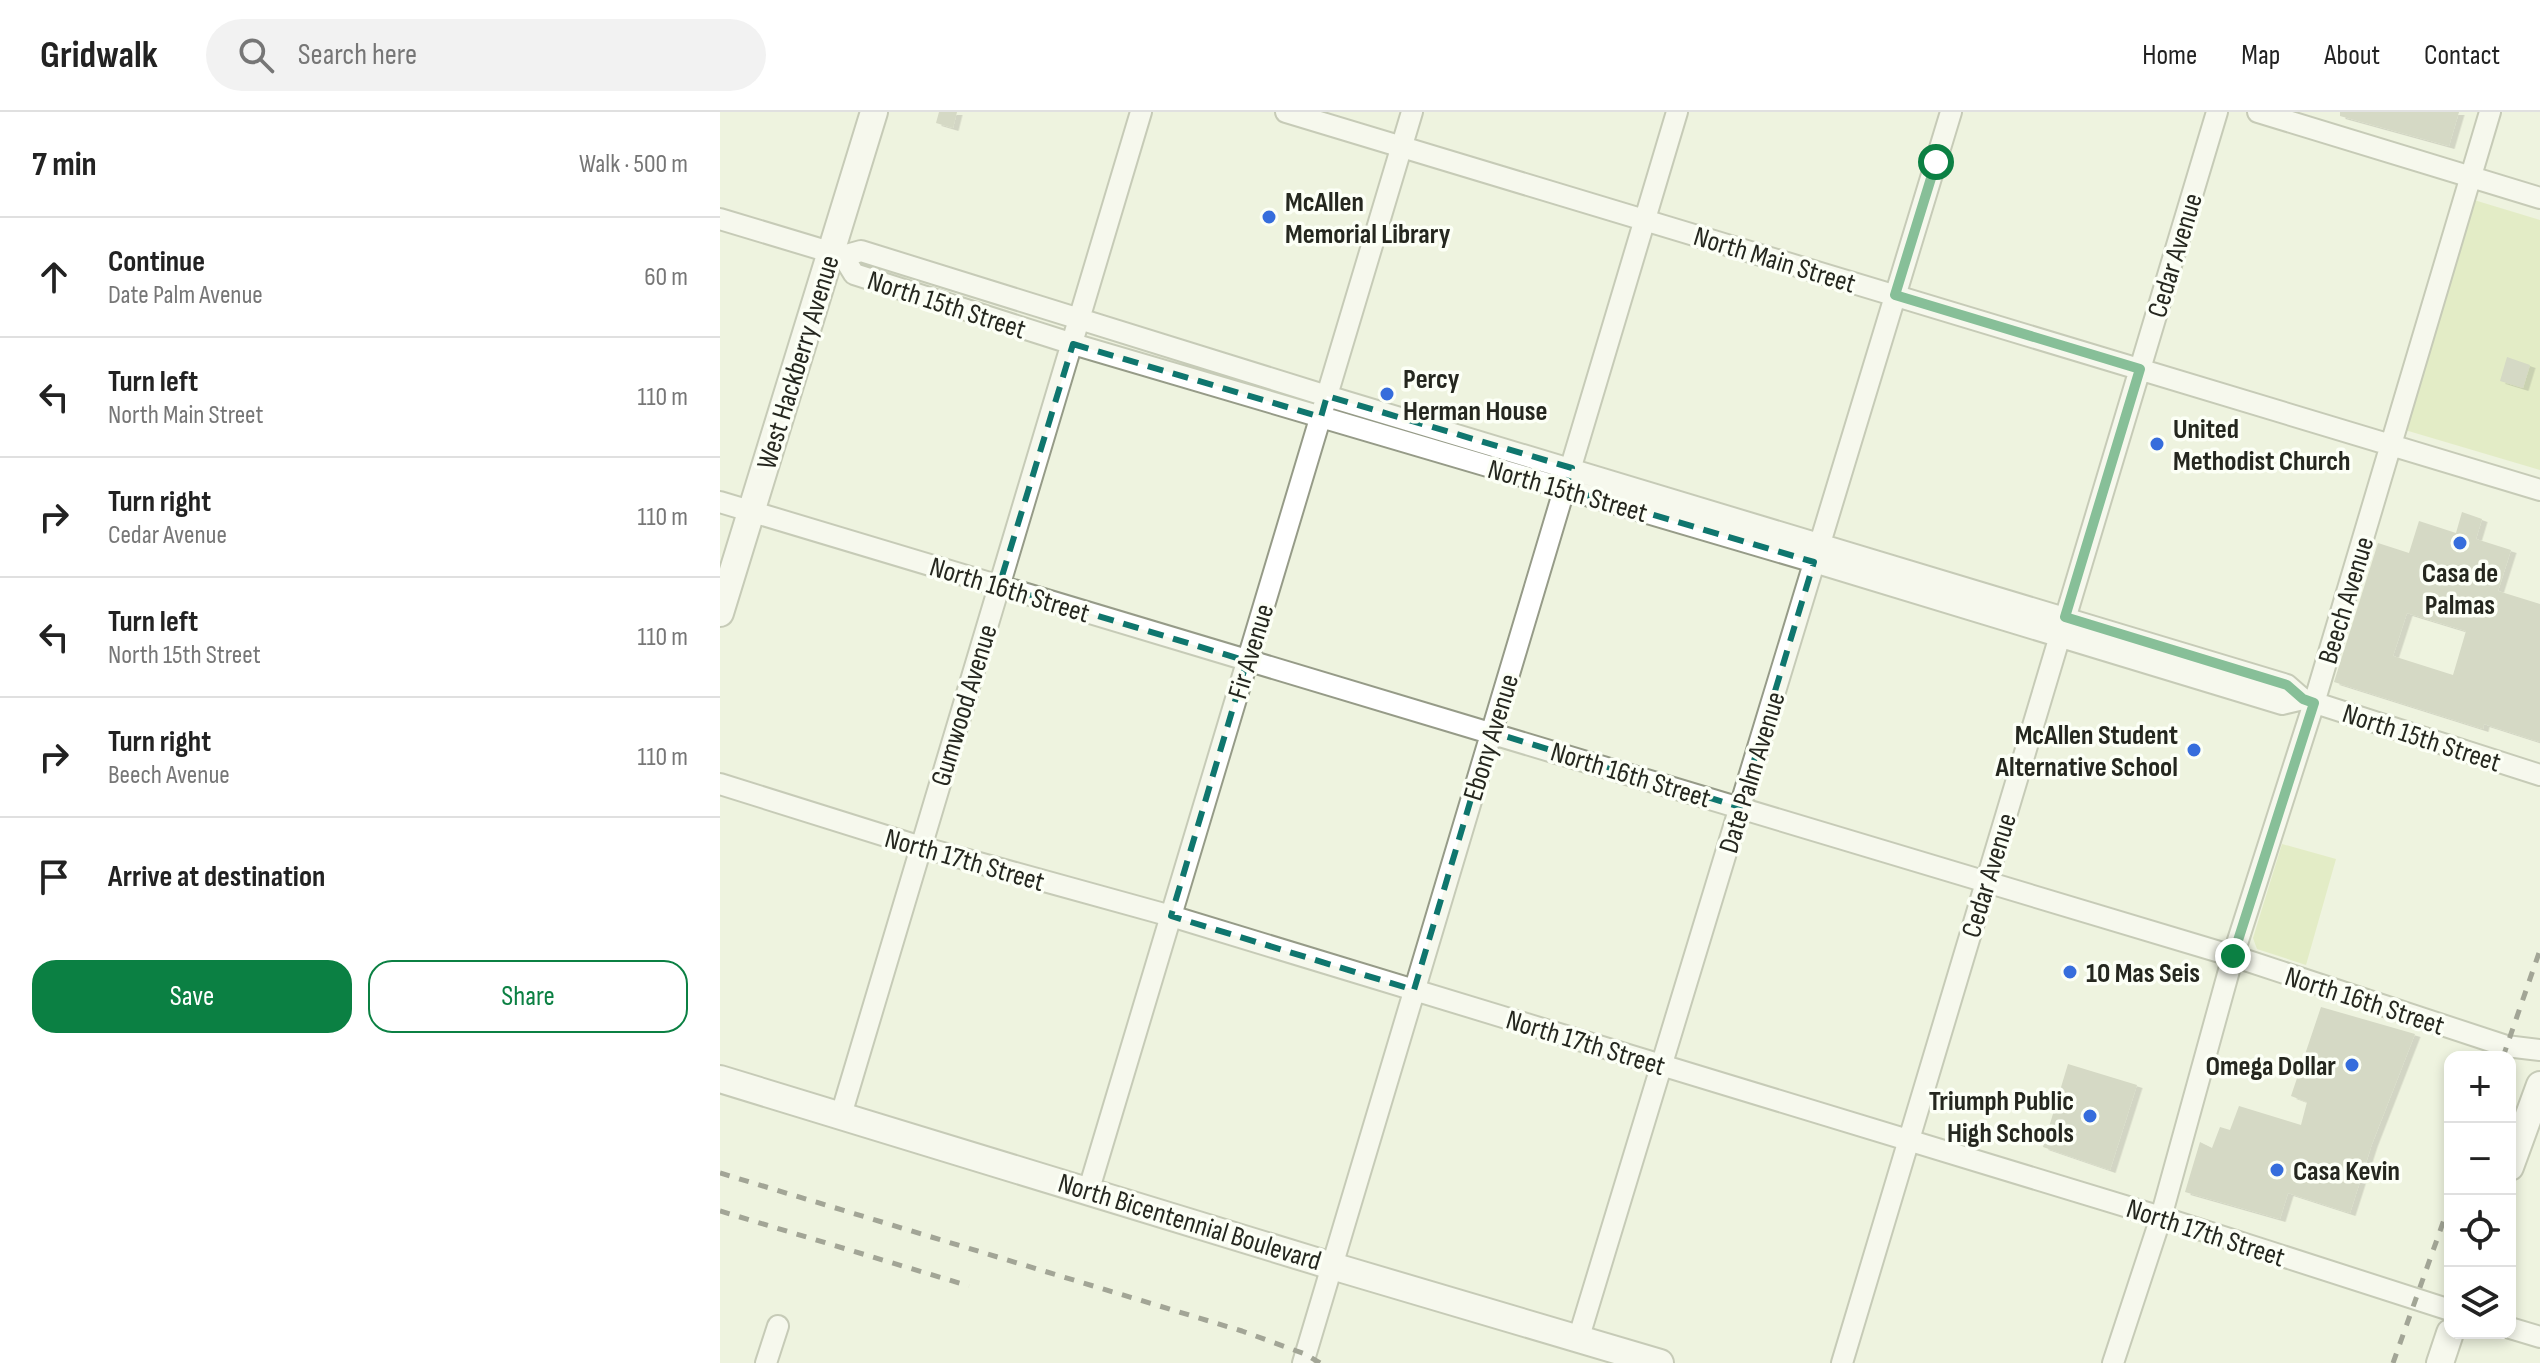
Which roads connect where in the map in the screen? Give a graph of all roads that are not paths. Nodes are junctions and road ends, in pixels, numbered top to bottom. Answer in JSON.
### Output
{"nodes":[{"id":1,"x":874,"y":112,"type":"edge"},
{"id":2,"x":1141,"y":112,"type":"edge"},
{"id":3,"x":1286,"y":112,"type":"edge"},
{"id":4,"x":1412,"y":112,"type":"edge"},
{"id":5,"x":1677,"y":112,"type":"edge"},
{"id":6,"x":1951,"y":112,"type":"edge"},
{"id":7,"x":2217,"y":112,"type":"edge"},
{"id":8,"x":2258,"y":112,"type":"edge"},
{"id":9,"x":2490,"y":112,"type":"edge"},
{"id":10,"x":1402,"y":147,"type":"junction"},
{"id":11,"x":2470,"y":176,"type":"junction"},
{"id":12,"x":2540,"y":198,"type":"edge"},
{"id":13,"x":720,"y":219,"type":"edge"},
{"id":14,"x":1645,"y":220,"type":"junction"},
{"id":15,"x":837,"y":254,"type":"junction"},
{"id":16,"x":1895,"y":295,"type":"junction"},
{"id":17,"x":1080,"y":320,"type":"junction"},
{"id":18,"x":1073,"y":344,"type":"junction"},
{"id":19,"x":2140,"y":369,"type":"junction"},
{"id":20,"x":1327,"y":396,"type":"junction"},
{"id":21,"x":1321,"y":417,"type":"junction"},
{"id":22,"x":2391,"y":445,"type":"junction"},
{"id":23,"x":1572,"y":468,"type":"junction"},
{"id":24,"x":1565,"y":489,"type":"junction"},
{"id":25,"x":2540,"y":490,"type":"edge"},
{"id":26,"x":720,"y":502,"type":"edge"},
{"id":27,"x":752,"y":511,"type":"junction"},
{"id":28,"x":1817,"y":553,"type":"junction"},
{"id":29,"x":999,"y":586,"type":"junction"},
{"id":30,"x":720,"y":613,"type":"edge"},
{"id":31,"x":2062,"y":627,"type":"junction"},
{"id":32,"x":1247,"y":661,"type":"junction"},
{"id":33,"x":2309,"y":701,"type":"junction"},
{"id":34,"x":1491,"y":732,"type":"junction"},
{"id":35,"x":2540,"y":775,"type":"edge"},
{"id":36,"x":720,"y":784,"type":"edge"},
{"id":37,"x":1740,"y":807,"type":"junction"},
{"id":38,"x":921,"y":847,"type":"junction"},
{"id":39,"x":1986,"y":883,"type":"junction"},
{"id":40,"x":1171,"y":916,"type":"junction"},
{"id":41,"x":2233,"y":956,"type":"junction"},
{"id":42,"x":1414,"y":990,"type":"junction"},
{"id":43,"x":2540,"y":1050,"type":"edge"},
{"id":44,"x":1662,"y":1065,"type":"junction"},
{"id":45,"x":720,"y":1079,"type":"edge"},
{"id":46,"x":2540,"y":1085,"type":"edge"},
{"id":47,"x":841,"y":1115,"type":"junction"},
{"id":48,"x":1909,"y":1141,"type":"junction"},
{"id":49,"x":2516,"y":1151,"type":"edge"},
{"id":50,"x":1089,"y":1189,"type":"junction"},
{"id":51,"x":2161,"y":1217,"type":"junction"},
{"id":52,"x":1332,"y":1266,"type":"junction"},
{"id":53,"x":2444,"y":1308,"type":"edge"},
{"id":54,"x":778,"y":1326,"type":"dead end"},
{"id":55,"x":2516,"y":1330,"type":"edge"},
{"id":56,"x":2540,"y":1337,"type":"edge"},
{"id":57,"x":2448,"y":1339,"type":"edge"},
{"id":58,"x":1578,"y":1340,"type":"junction"},
{"id":59,"x":766,"y":1363,"type":"edge"},
{"id":60,"x":1303,"y":1363,"type":"edge"},
{"id":61,"x":1660,"y":1363,"type":"edge"},
{"id":62,"x":1842,"y":1363,"type":"edge"},
{"id":63,"x":2113,"y":1363,"type":"edge"},
{"id":64,"x":2440,"y":1363,"type":"edge"}],
"edges":[{"from":1,"to":15,"type":"main road","name":"West Hackberry Avenue"},
{"from":2,"to":17,"type":"street","name":"Gumwood Avenue"},
{"from":3,"to":10,"type":"street","name":"North Main Street"},
{"from":4,"to":10,"type":"street","name":"Fir Avenue"},
{"from":5,"to":14,"type":"street","name":"Ebony Avenue"},
{"from":6,"to":16,"type":"street","name":"Date Palm Avenue"},
{"from":7,"to":19,"type":"street","name":"Cedar Avenue"},
{"from":8,"to":11,"type":"street"},
{"from":9,"to":11,"type":"street","name":"Beech Avenue"},
{"from":10,"to":14,"type":"street","name":"North Main Street"},
{"from":10,"to":20,"type":"street","name":"Fir Avenue"},
{"from":11,"to":12,"type":"street"},
{"from":11,"to":22,"type":"street","name":"Beech Avenue"},
{"from":13,"to":15,"type":"street","name":"North 15th Street"},
{"from":14,"to":16,"type":"street","name":"North Main Street"},
{"from":14,"to":23,"type":"street","name":"Ebony Avenue"},
{"from":15,"to":17,"type":"street","name":"North 15th Street"},
{"from":15,"to":18,"type":"street","name":"North 15th Street"},
{"from":15,"to":27,"type":"main road","name":"West Hackberry Avenue"},
{"from":16,"to":19,"type":"street","name":"North Main Street"},
{"from":16,"to":28,"type":"street","name":"Date Palm Avenue"},
{"from":17,"to":18,"type":"street","name":"Gumwood Avenue"},
{"from":17,"to":20,"type":"street","name":"North 15th Street"},
{"from":18,"to":21,"type":"street","name":"North 15th Street"},
{"from":18,"to":29,"type":"street","name":"Gumwood Avenue"},
{"from":19,"to":22,"type":"street","name":"North Main Street"},
{"from":19,"to":31,"type":"street","name":"Cedar Avenue"},
{"from":20,"to":21,"type":"street","name":"Fir Avenue"},
{"from":20,"to":23,"type":"street","name":"North 15th Street"},
{"from":21,"to":24,"type":"street","name":"North 15th Street"},
{"from":21,"to":32,"type":"street","name":"Fir Avenue"},
{"from":22,"to":25,"type":"street","name":"North Main Street"},
{"from":22,"to":33,"type":"street","name":"Beech Avenue"},
{"from":23,"to":24,"type":"street","name":"Ebony Avenue"},
{"from":23,"to":28,"type":"street","name":"North 15th Street"},
{"from":24,"to":28,"type":"street","name":"North 15th Street"},
{"from":24,"to":34,"type":"street","name":"Ebony Avenue"},
{"from":26,"to":27,"type":"street","name":"North 16th Street"},
{"from":27,"to":29,"type":"street","name":"North 16th Street"},
{"from":27,"to":30,"type":"main road","name":"West Hackberry Avenue"},
{"from":28,"to":31,"type":"street","name":"North 15th Street"},
{"from":28,"to":37,"type":"street","name":"Date Palm Avenue"},
{"from":29,"to":32,"type":"street","name":"North 16th Street"},
{"from":29,"to":38,"type":"street","name":"Gumwood Avenue"},
{"from":31,"to":33,"type":"street","name":"North 15th Street"},
{"from":31,"to":39,"type":"street","name":"Cedar Avenue"},
{"from":32,"to":34,"type":"street","name":"North 16th Street"},
{"from":32,"to":40,"type":"street","name":"Fir Avenue"},
{"from":33,"to":35,"type":"street","name":"North 15th Street"},
{"from":33,"to":41,"type":"street","name":"Beech Avenue"},
{"from":34,"to":37,"type":"street","name":"North 16th Street"},
{"from":34,"to":42,"type":"street","name":"Ebony Avenue"},
{"from":36,"to":38,"type":"street","name":"North 17th Street"},
{"from":37,"to":39,"type":"street","name":"North 16th Street"},
{"from":37,"to":44,"type":"street","name":"Date Palm Avenue"},
{"from":38,"to":40,"type":"street","name":"North 17th Street"},
{"from":38,"to":47,"type":"street","name":"Gumwood Avenue"},
{"from":39,"to":41,"type":"street","name":"North 16th Street"},
{"from":39,"to":48,"type":"street","name":"Cedar Avenue"},
{"from":40,"to":42,"type":"street","name":"North 17th Street"},
{"from":40,"to":50,"type":"street","name":"Fir Avenue"},
{"from":41,"to":43,"type":"street","name":"North 16th Street"},
{"from":41,"to":51,"type":"street","name":"Beech Avenue"},
{"from":42,"to":44,"type":"street","name":"North 17th Street"},
{"from":42,"to":52,"type":"street","name":"Ebony Avenue"},
{"from":44,"to":48,"type":"street","name":"North 17th Street"},
{"from":44,"to":58,"type":"street","name":"Date Palm Avenue"},
{"from":45,"to":47,"type":"main road","name":"North Bicentennial Boulevard"},
{"from":46,"to":49,"type":"main road"},
{"from":47,"to":50,"type":"main road","name":"North Bicentennial Boulevard"},
{"from":48,"to":51,"type":"street","name":"North 17th Street"},
{"from":48,"to":62,"type":"street","name":"Cedar Avenue"},
{"from":50,"to":52,"type":"main road","name":"North Bicentennial Boulevard"},
{"from":51,"to":53,"type":"street","name":"North 17th Street"},
{"from":51,"to":63,"type":"street","name":"Beech Avenue"},
{"from":52,"to":58,"type":"main road","name":"North Bicentennial Boulevard"},
{"from":52,"to":60,"type":"street","name":"Ebony Avenue"},
{"from":54,"to":59,"type":"street"},
{"from":55,"to":56,"type":"street"},
{"from":57,"to":64,"type":"main road"},
{"from":58,"to":61,"type":"main road","name":"North Bicentennial Boulevard"}]}
